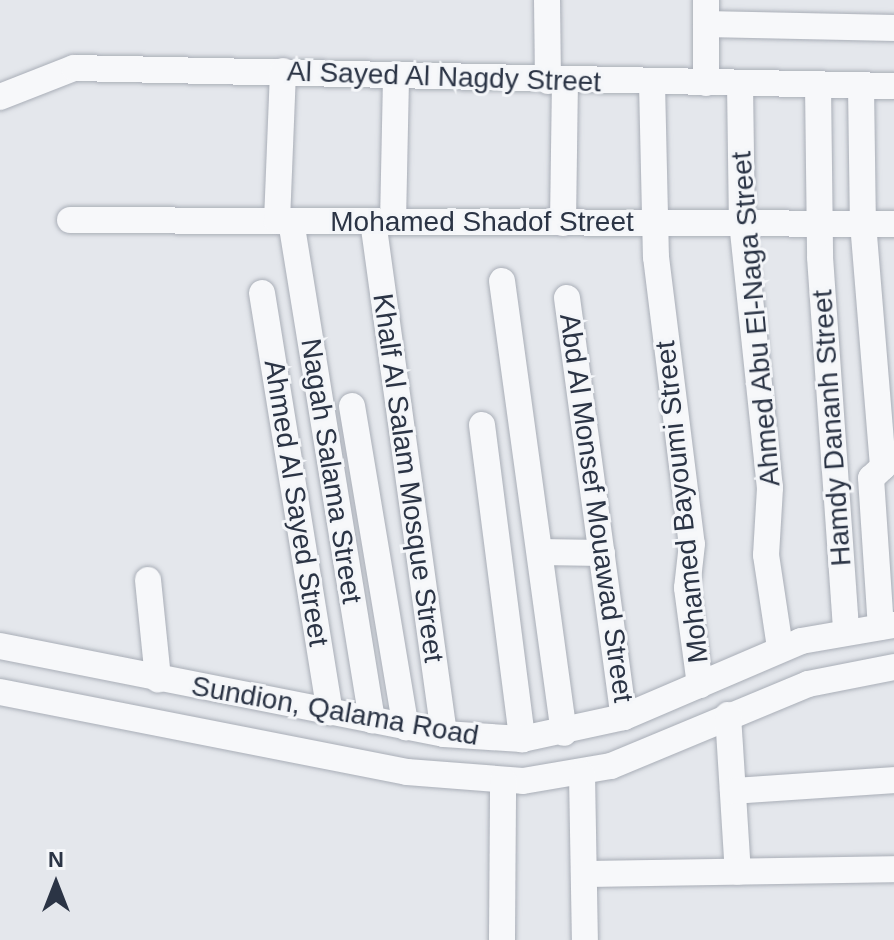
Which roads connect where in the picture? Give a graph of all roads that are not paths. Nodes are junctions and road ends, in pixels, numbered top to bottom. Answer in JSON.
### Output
{"nodes":[{"id":1,"x":547,"y":0,"type":"edge"},
{"id":2,"x":706,"y":12,"type":"edge"},
{"id":3,"x":894,"y":28,"type":"edge"},
{"id":4,"x":283,"y":71,"type":"junction"},
{"id":5,"x":396,"y":80,"type":"junction"},
{"id":6,"x":556,"y":81,"type":"junction"},
{"id":7,"x":652,"y":83,"type":"junction"},
{"id":8,"x":706,"y":83,"type":"junction"},
{"id":9,"x":740,"y":84,"type":"junction"},
{"id":10,"x":818,"y":85,"type":"junction"},
{"id":11,"x":861,"y":86,"type":"junction"},
{"id":12,"x":894,"y":86,"type":"edge"},
{"id":13,"x":0,"y":97,"type":"edge"},
{"id":14,"x":70,"y":220,"type":"dead end"},
{"id":15,"x":284,"y":221,"type":"junction"},
{"id":16,"x":383,"y":222,"type":"junction"},
{"id":17,"x":742,"y":222,"type":"junction"},
{"id":18,"x":563,"y":223,"type":"junction"},
{"id":19,"x":655,"y":223,"type":"junction"},
{"id":20,"x":820,"y":223,"type":"junction"},
{"id":21,"x":863,"y":223,"type":"junction"},
{"id":22,"x":894,"y":224,"type":"edge"},
{"id":23,"x":502,"y":281,"type":"dead end"},
{"id":24,"x":262,"y":293,"type":"dead end"},
{"id":25,"x":567,"y":298,"type":"dead end"},
{"id":26,"x":352,"y":406,"type":"dead end"},
{"id":27,"x":482,"y":425,"type":"dead end"},
{"id":28,"x":540,"y":552,"type":"junction"},
{"id":29,"x":602,"y":553,"type":"junction"},
{"id":30,"x":148,"y":580,"type":"dead end"},
{"id":31,"x":888,"y":626,"type":"edge"},
{"id":32,"x":846,"y":632,"type":"junction"},
{"id":33,"x":791,"y":645,"type":"junction"},
{"id":34,"x":0,"y":646,"type":"edge"},
{"id":35,"x":894,"y":667,"type":"edge"},
{"id":36,"x":158,"y":679,"type":"junction"},
{"id":37,"x":808,"y":684,"type":"junction"},
{"id":38,"x":700,"y":685,"type":"junction"},
{"id":39,"x":0,"y":692,"type":"edge"},
{"id":40,"x":330,"y":713,"type":"junction"},
{"id":41,"x":728,"y":715,"type":"junction"},
{"id":42,"x":624,"y":717,"type":"junction"},
{"id":43,"x":372,"y":720,"type":"junction"},
{"id":44,"x":406,"y":727,"type":"junction"},
{"id":45,"x":564,"y":733,"type":"junction"},
{"id":46,"x":444,"y":734,"type":"junction"},
{"id":47,"x":522,"y":739,"type":"junction"},
{"id":48,"x":582,"y":774,"type":"junction"},
{"id":49,"x":503,"y":780,"type":"junction"},
{"id":50,"x":894,"y":780,"type":"edge"},
{"id":51,"x":733,"y":791,"type":"junction"},
{"id":52,"x":894,"y":869,"type":"edge"},
{"id":53,"x":738,"y":872,"type":"junction"},
{"id":54,"x":584,"y":874,"type":"junction"},
{"id":55,"x":502,"y":940,"type":"edge"},
{"id":56,"x":585,"y":940,"type":"edge"}],
"edges":[{"from":1,"to":6,"type":"street"},
{"from":2,"to":3,"type":"street"},
{"from":2,"to":8,"type":"street"},
{"from":4,"to":5,"type":"street","name":"Al Sayed Al Nagdy Street"},
{"from":4,"to":13,"type":"street","name":"Al Sayed Al Nagdy Street"},
{"from":4,"to":15,"type":"street","name":"Nagah Salama Street"},
{"from":5,"to":6,"type":"street","name":"Al Sayed Al Nagdy Street"},
{"from":5,"to":16,"type":"street","name":"Khalf Al Salam Mosque Street"},
{"from":6,"to":7,"type":"street","name":"Al Sayed Al Nagdy Street"},
{"from":6,"to":18,"type":"street"},
{"from":7,"to":8,"type":"street","name":"Al Sayed Al Nagdy Street"},
{"from":7,"to":19,"type":"street","name":"Mohamed Bayoumi Street"},
{"from":8,"to":9,"type":"street","name":"Al Sayed Al Nagdy Street"},
{"from":9,"to":10,"type":"street","name":"Al Sayed Al Nagdy Street"},
{"from":9,"to":17,"type":"street","name":"Ahmed Abu El-Naga Street"},
{"from":10,"to":11,"type":"street","name":"Al Sayed Al Nagdy Street"},
{"from":10,"to":20,"type":"street","name":"Hamdy Dananh Street"},
{"from":11,"to":12,"type":"street","name":"Al Sayed Al Nagdy Street"},
{"from":11,"to":21,"type":"street"},
{"from":14,"to":15,"type":"street","name":"Mohamed Shadof Street"},
{"from":15,"to":16,"type":"street","name":"Mohamed Shadof Street"},
{"from":15,"to":43,"type":"street","name":"Nagah Salama Street"},
{"from":16,"to":18,"type":"street","name":"Mohamed Shadof Street"},
{"from":16,"to":46,"type":"street","name":"Khalf Al Salam Mosque Street"},
{"from":17,"to":19,"type":"street","name":"Mohamed Shadof Street"},
{"from":17,"to":20,"type":"street","name":"Mohamed Shadof Street"},
{"from":17,"to":33,"type":"street","name":"Ahmed Abu El-Naga Street"},
{"from":18,"to":19,"type":"street","name":"Mohamed Shadof Street"},
{"from":19,"to":38,"type":"street","name":"Mohamed Bayoumi Street"},
{"from":20,"to":21,"type":"street","name":"Mohamed Shadof Street"},
{"from":20,"to":32,"type":"street","name":"Hamdy Dananh Street"},
{"from":21,"to":22,"type":"street","name":"Mohamed Shadof Street"},
{"from":21,"to":31,"type":"street"},
{"from":23,"to":28,"type":"street"},
{"from":24,"to":40,"type":"street","name":"Ahmed Al Sayed Street"},
{"from":25,"to":29,"type":"street","name":"Abd Al Monsef Mouawad Street"},
{"from":26,"to":44,"type":"street"},
{"from":27,"to":47,"type":"street"},
{"from":28,"to":29,"type":"street"},
{"from":28,"to":45,"type":"street"},
{"from":29,"to":42,"type":"street","name":"Abd Al Monsef Mouawad Street"},
{"from":30,"to":36,"type":"street"},
{"from":31,"to":32,"type":"street","name":"Sundion, Qalama Road"},
{"from":32,"to":33,"type":"street","name":"Sundion, Qalama Road"},
{"from":33,"to":37,"type":"street","name":"Ahmed Abu El-Naga Street"},
{"from":33,"to":38,"type":"street","name":"Sundion, Qalama Road"},
{"from":34,"to":36,"type":"street","name":"Sundion, Qalama Road"},
{"from":35,"to":37,"type":"street","name":"Sundion, Qalama Road"},
{"from":36,"to":40,"type":"street","name":"Sundion, Qalama Road"},
{"from":37,"to":41,"type":"street","name":"Sundion, Qalama Road"},
{"from":38,"to":42,"type":"street","name":"Sundion, Qalama Road"},
{"from":39,"to":49,"type":"street","name":"Sundion, Qalama Road"},
{"from":40,"to":43,"type":"street","name":"Sundion, Qalama Road"},
{"from":41,"to":48,"type":"street","name":"Sundion, Qalama Road"},
{"from":41,"to":51,"type":"street"},
{"from":42,"to":45,"type":"street","name":"Sundion, Qalama Road"},
{"from":43,"to":44,"type":"street","name":"Sundion, Qalama Road"},
{"from":44,"to":46,"type":"street","name":"Sundion, Qalama Road"},
{"from":45,"to":47,"type":"street","name":"Sundion, Qalama Road"},
{"from":46,"to":47,"type":"street","name":"Sundion, Qalama Road"},
{"from":48,"to":49,"type":"street","name":"Sundion, Qalama Road"},
{"from":48,"to":54,"type":"street"},
{"from":49,"to":55,"type":"street"},
{"from":50,"to":51,"type":"street"},
{"from":51,"to":53,"type":"street"},
{"from":52,"to":53,"type":"street"},
{"from":53,"to":54,"type":"street"},
{"from":54,"to":56,"type":"street"}]}
